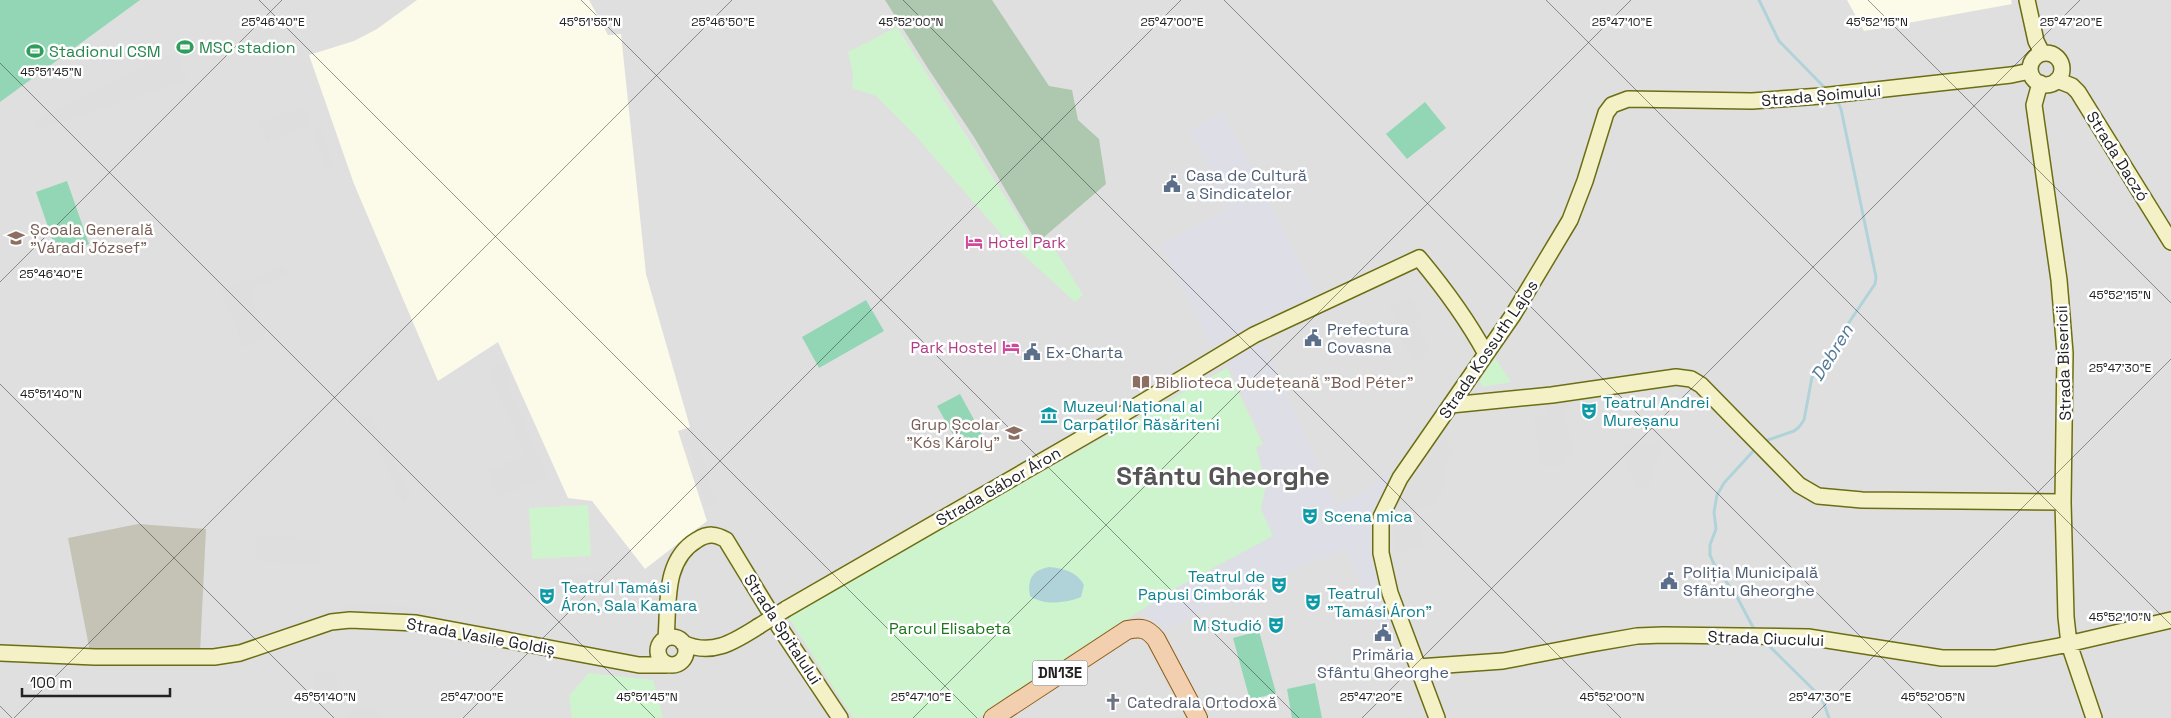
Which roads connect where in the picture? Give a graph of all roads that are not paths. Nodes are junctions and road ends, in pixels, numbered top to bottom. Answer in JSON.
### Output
{"nodes":[{"id":1,"x":2027,"y":0,"type":"edge"},
{"id":2,"x":2042,"y":53,"type":"junction"},
{"id":3,"x":2030,"y":71,"type":"junction"},
{"id":4,"x":2057,"y":80,"type":"junction"},
{"id":5,"x":2040,"y":83,"type":"junction"},
{"id":6,"x":1612,"y":105,"type":"joint"},
{"id":7,"x":2171,"y":242,"type":"edge"},
{"id":8,"x":1486,"y":354,"type":"junction"},
{"id":9,"x":1464,"y":386,"type":"junction"},
{"id":10,"x":1489,"y":402,"type":"junction"},
{"id":11,"x":1451,"y":405,"type":"junction"},
{"id":12,"x":2063,"y":502,"type":"junction"},
{"id":13,"x":2171,"y":620,"type":"edge"},
{"id":14,"x":672,"y":641,"type":"junction"},
{"id":15,"x":2069,"y":644,"type":"junction"},
{"id":16,"x":0,"y":653,"type":"edge"},
{"id":17,"x":608,"y":658,"type":"junction"},
{"id":18,"x":667,"y":665,"type":"junction"},
{"id":19,"x":1418,"y":667,"type":"junction"},
{"id":20,"x":840,"y":718,"type":"edge"},
{"id":21,"x":993,"y":718,"type":"edge"},
{"id":22,"x":1198,"y":718,"type":"edge"},
{"id":23,"x":1437,"y":718,"type":"edge"},
{"id":24,"x":2094,"y":718,"type":"edge"}],
"edges":[{"from":1,"to":2,"type":"street"},
{"from":2,"to":3,"type":"street"},
{"from":2,"to":4,"type":"street"},
{"from":3,"to":5,"type":"street"},
{"from":3,"to":6,"type":"street","name":"Strada Șoimului"},
{"from":4,"to":5,"type":"street"},
{"from":4,"to":7,"type":"street","name":"Strada Daczó"},
{"from":5,"to":12,"type":"street","name":"Strada Bisericii"},
{"from":6,"to":8,"type":"street","name":"Strada Kossuth Lajos"},
{"from":8,"to":9,"type":"street","name":"Strada Kossuth Lajos"},
{"from":8,"to":14,"type":"street","name":"Strada Gábor Áron","bridge":true},
{"from":9,"to":10,"type":"street"},
{"from":9,"to":11,"type":"street","name":"Strada Kossuth Lajos"},
{"from":10,"to":11,"type":"street"},
{"from":10,"to":12,"type":"street"},
{"from":11,"to":19,"type":"street","name":"Strada Kossuth Lajos"},
{"from":12,"to":15,"type":"street","name":"Strada Bisericii"},
{"from":13,"to":15,"type":"street","name":"Strada Ciucului"},
{"from":14,"to":17,"type":"street","name":"Strada Vasile Goldiș"},
{"from":14,"to":18,"type":"street"},
{"from":14,"to":18,"type":"street"},
{"from":14,"to":20,"type":"street","name":"Strada Spitalului"},
{"from":15,"to":19,"type":"street","name":"Strada Ciucului"},
{"from":15,"to":24,"type":"street","name":"Strada Bisericii"},
{"from":16,"to":17,"type":"street","name":"Strada Vasile Goldiș"},
{"from":17,"to":18,"type":"street","name":"Strada Vasile Goldiș"},
{"from":19,"to":23,"type":"street","name":"Strada Kossuth Lajos"},
{"from":21,"to":22,"type":"main road","number":"DN13E"}]}
